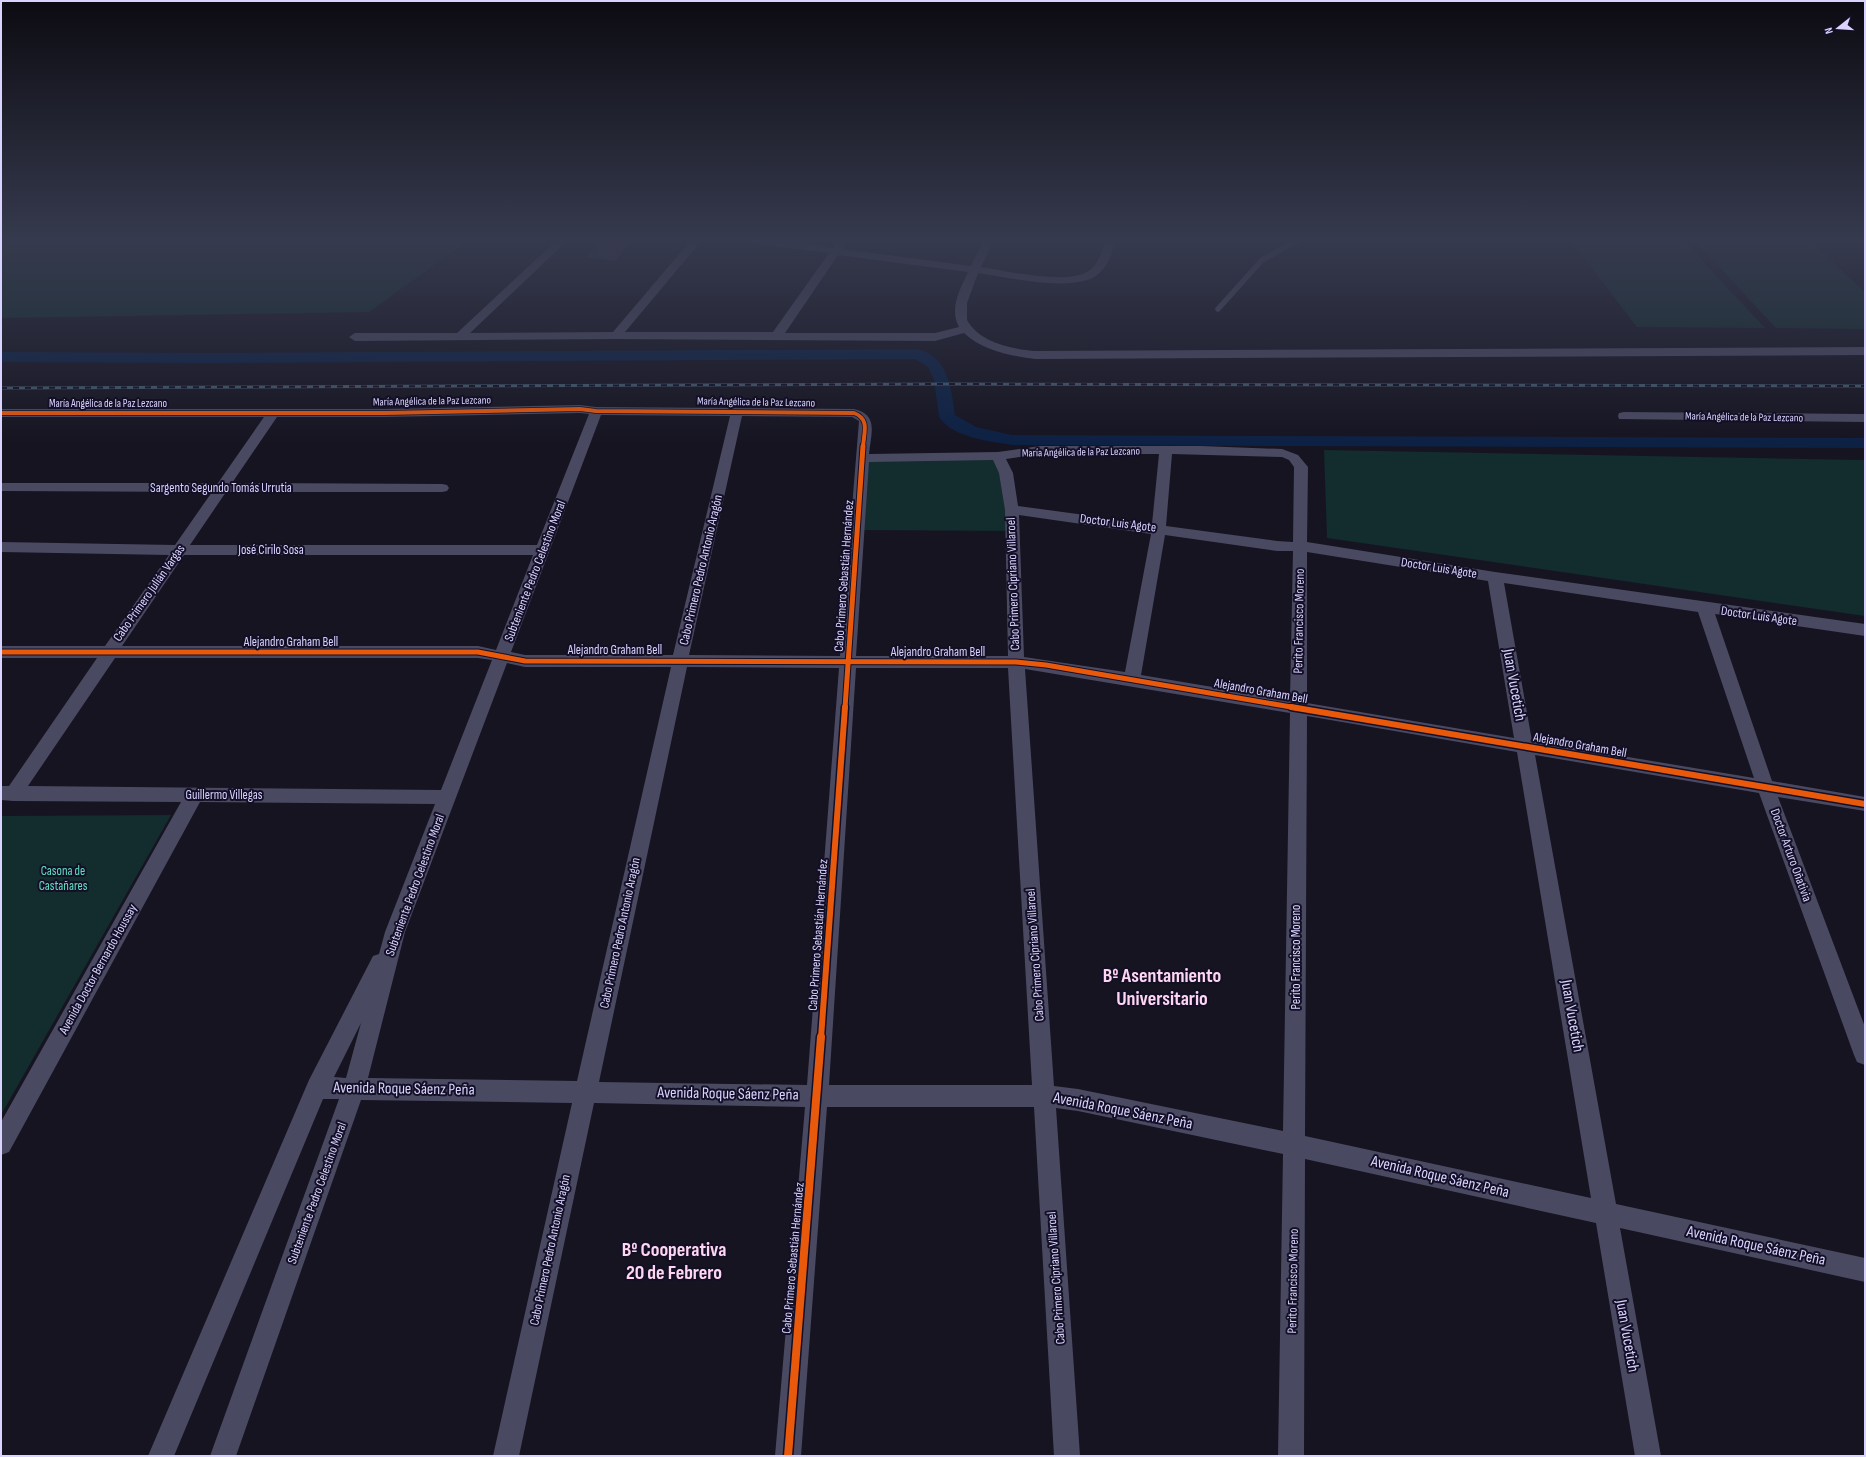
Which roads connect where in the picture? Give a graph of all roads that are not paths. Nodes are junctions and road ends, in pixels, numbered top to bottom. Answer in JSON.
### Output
{"nodes":[{"id":1,"x":490,"y":308,"type":"edge"},
{"id":2,"x":639,"y":308,"type":"edge"},
{"id":3,"x":796,"y":308,"type":"edge"},
{"id":4,"x":961,"y":308,"type":"edge"},
{"id":5,"x":966,"y":329,"type":"junction"},
{"id":6,"x":616,"y":335,"type":"junction"},
{"id":7,"x":460,"y":336,"type":"junction"},
{"id":8,"x":355,"y":337,"type":"dead end"},
{"id":9,"x":776,"y":337,"type":"junction"},
{"id":10,"x":1865,"y":350,"type":"edge"},
{"id":11,"x":596,"y":411,"type":"junction"},
{"id":12,"x":737,"y":411,"type":"junction"},
{"id":13,"x":273,"y":413,"type":"junction"},
{"id":14,"x":4,"y":416,"type":"edge"},
{"id":15,"x":862,"y":416,"type":"joint"},
{"id":16,"x":1624,"y":416,"type":"dead end"},
{"id":17,"x":1865,"y":418,"type":"edge"},
{"id":18,"x":1166,"y":450,"type":"junction"},
{"id":19,"x":998,"y":456,"type":"junction"},
{"id":20,"x":863,"y":458,"type":"junction"},
{"id":21,"x":1297,"y":460,"type":"joint"},
{"id":22,"x":1,"y":487,"type":"edge"},
{"id":23,"x":442,"y":488,"type":"dead end"},
{"id":24,"x":221,"y":489,"type":"junction"},
{"id":25,"x":1012,"y":510,"type":"junction"},
{"id":26,"x":1159,"y":529,"type":"junction"},
{"id":27,"x":1,"y":547,"type":"edge"},
{"id":28,"x":1300,"y":547,"type":"junction"},
{"id":29,"x":180,"y":550,"type":"junction"},
{"id":30,"x":542,"y":550,"type":"junction"},
{"id":31,"x":1495,"y":577,"type":"junction"},
{"id":32,"x":1705,"y":608,"type":"junction"},
{"id":33,"x":1865,"y":630,"type":"edge"},
{"id":34,"x":1,"y":652,"type":"edge"},
{"id":35,"x":108,"y":653,"type":"junction"},
{"id":36,"x":502,"y":657,"type":"junction"},
{"id":37,"x":680,"y":661,"type":"junction"},
{"id":38,"x":1016,"y":662,"type":"junction"},
{"id":39,"x":849,"y":663,"type":"junction"},
{"id":40,"x":1132,"y":680,"type":"junction"},
{"id":41,"x":1297,"y":708,"type":"junction"},
{"id":42,"x":1526,"y":747,"type":"junction"},
{"id":43,"x":1766,"y":788,"type":"junction"},
{"id":44,"x":7,"y":794,"type":"edge"},
{"id":45,"x":195,"y":794,"type":"junction"},
{"id":46,"x":447,"y":797,"type":"junction"},
{"id":47,"x":1865,"y":804,"type":"edge"},
{"id":48,"x":395,"y":932,"type":"junction"},
{"id":49,"x":1865,"y":1055,"type":"edge"},
{"id":50,"x":317,"y":1088,"type":"junction"},
{"id":51,"x":354,"y":1089,"type":"junction"},
{"id":52,"x":584,"y":1092,"type":"junction"},
{"id":53,"x":817,"y":1096,"type":"junction"},
{"id":54,"x":1045,"y":1096,"type":"junction"},
{"id":55,"x":1,"y":1144,"type":"edge"},
{"id":56,"x":1295,"y":1144,"type":"junction"},
{"id":57,"x":1606,"y":1214,"type":"junction"},
{"id":58,"x":1865,"y":1270,"type":"edge"},
{"id":59,"x":161,"y":1456,"type":"edge"},
{"id":60,"x":223,"y":1456,"type":"edge"},
{"id":61,"x":506,"y":1456,"type":"edge"},
{"id":62,"x":788,"y":1456,"type":"edge"},
{"id":63,"x":1067,"y":1456,"type":"edge"},
{"id":64,"x":1291,"y":1456,"type":"edge"},
{"id":65,"x":1648,"y":1456,"type":"edge"}],
"edges":[{"from":1,"to":7,"type":"street"},
{"from":2,"to":6,"type":"street"},
{"from":3,"to":9,"type":"street"},
{"from":4,"to":5,"type":"street"},
{"from":5,"to":9,"type":"street"},
{"from":5,"to":10,"type":"street"},
{"from":6,"to":7,"type":"street"},
{"from":6,"to":9,"type":"street"},
{"from":7,"to":8,"type":"street"},
{"from":11,"to":12,"type":"street","name":"María Angélica de la Paz Lezcano"},
{"from":11,"to":13,"type":"street","name":"María Angélica de la Paz Lezcano"},
{"from":11,"to":30,"type":"street","name":"Subteniente Pedro Celestino Moral"},
{"from":12,"to":15,"type":"street","name":"María Angélica de la Paz Lezcano"},
{"from":12,"to":37,"type":"street","name":"Cabo Primero Pedro Antonio Aragón"},
{"from":13,"to":14,"type":"street","name":"María Angélica de la Paz Lezcano"},
{"from":13,"to":24,"type":"street","name":"Cabo Primero Julián Vargas"},
{"from":15,"to":20,"type":"street","name":"Cabo Primero Sebastián Hernández"},
{"from":16,"to":17,"type":"street","name":"María Angélica de la Paz Lezcano"},
{"from":18,"to":19,"type":"street","name":"María Angélica de la Paz Lezcano"},
{"from":18,"to":21,"type":"street","name":"María Angélica de la Paz Lezcano"},
{"from":18,"to":26,"type":"street"},
{"from":19,"to":20,"type":"street","name":"María Angélica de la Paz Lezcano"},
{"from":19,"to":25,"type":"street","name":"Cabo Primero Cipriano Villaroel"},
{"from":20,"to":39,"type":"street","name":"Cabo Primero Sebastián Hernández"},
{"from":21,"to":28,"type":"street","name":"Perito Francisco Moreno"},
{"from":22,"to":24,"type":"street","name":"Sargento Segundo Tomás Urrutia"},
{"from":23,"to":24,"type":"street","name":"Sargento Segundo Tomás Urrutia"},
{"from":24,"to":29,"type":"street","name":"Cabo Primero Julián Vargas"},
{"from":25,"to":26,"type":"street","name":"Doctor Luis Agote"},
{"from":25,"to":38,"type":"street","name":"Cabo Primero Cipriano Villaroel"},
{"from":26,"to":28,"type":"street","name":"Doctor Luis Agote"},
{"from":26,"to":40,"type":"street"},
{"from":27,"to":29,"type":"street","name":"José Cirilo Sosa"},
{"from":28,"to":31,"type":"street","name":"Doctor Luis Agote"},
{"from":28,"to":41,"type":"street","name":"Perito Francisco Moreno"},
{"from":29,"to":30,"type":"street","name":"José Cirilo Sosa"},
{"from":29,"to":35,"type":"street","name":"Cabo Primero Julián Vargas"},
{"from":30,"to":36,"type":"street","name":"Subteniente Pedro Celestino Moral"},
{"from":31,"to":32,"type":"street","name":"Doctor Luis Agote"},
{"from":31,"to":42,"type":"street","name":"Juan Vucetich"},
{"from":32,"to":33,"type":"street","name":"Doctor Luis Agote"},
{"from":32,"to":43,"type":"street","name":"Doctor Arturo Oñativia"},
{"from":34,"to":35,"type":"street","name":"Alejandro Graham Bell"},
{"from":35,"to":36,"type":"street","name":"Alejandro Graham Bell"},
{"from":35,"to":44,"type":"street","name":"Cabo Primero Julián Vargas"},
{"from":36,"to":37,"type":"street","name":"Alejandro Graham Bell"},
{"from":36,"to":46,"type":"street","name":"Subteniente Pedro Celestino Moral"},
{"from":37,"to":39,"type":"street","name":"Alejandro Graham Bell"},
{"from":37,"to":52,"type":"street","name":"Cabo Primero Pedro Antonio Aragón"},
{"from":38,"to":39,"type":"street","name":"Alejandro Graham Bell"},
{"from":38,"to":40,"type":"street","name":"Alejandro Graham Bell"},
{"from":38,"to":54,"type":"street","name":"Cabo Primero Cipriano Villaroel"},
{"from":39,"to":53,"type":"street","name":"Cabo Primero Sebastián Hernández"},
{"from":40,"to":41,"type":"street","name":"Alejandro Graham Bell"},
{"from":41,"to":42,"type":"street","name":"Alejandro Graham Bell"},
{"from":41,"to":56,"type":"street","name":"Perito Francisco Moreno"},
{"from":42,"to":43,"type":"street","name":"Alejandro Graham Bell"},
{"from":42,"to":57,"type":"street","name":"Juan Vucetich"},
{"from":43,"to":47,"type":"street","name":"Alejandro Graham Bell"},
{"from":43,"to":49,"type":"street","name":"Doctor Arturo Oñativia"},
{"from":44,"to":45,"type":"street","name":"Guillermo Villegas"},
{"from":45,"to":46,"type":"street","name":"Guillermo Villegas"},
{"from":45,"to":55,"type":"street","name":"Avenida Doctor Bernardo Houssay"},
{"from":46,"to":48,"type":"street","name":"Subteniente Pedro Celestino Moral"},
{"from":48,"to":50,"type":"street"},
{"from":48,"to":51,"type":"street","name":"Subteniente Pedro Celestino Moral"},
{"from":50,"to":51,"type":"street","name":"Avenida Roque Sáenz Peña"},
{"from":50,"to":59,"type":"street"},
{"from":51,"to":52,"type":"street","name":"Avenida Roque Sáenz Peña"},
{"from":51,"to":60,"type":"street","name":"Subteniente Pedro Celestino Moral"},
{"from":52,"to":53,"type":"street","name":"Avenida Roque Sáenz Peña"},
{"from":52,"to":61,"type":"street","name":"Cabo Primero Pedro Antonio Aragón"},
{"from":53,"to":54,"type":"street","name":"Avenida Roque Sáenz Peña"},
{"from":53,"to":62,"type":"street","name":"Cabo Primero Sebastián Hernández"},
{"from":54,"to":56,"type":"street","name":"Avenida Roque Sáenz Peña"},
{"from":54,"to":63,"type":"street","name":"Cabo Primero Cipriano Villaroel"},
{"from":56,"to":57,"type":"street","name":"Avenida Roque Sáenz Peña"},
{"from":56,"to":64,"type":"street","name":"Perito Francisco Moreno"},
{"from":57,"to":58,"type":"street","name":"Avenida Roque Sáenz Peña"},
{"from":57,"to":65,"type":"street","name":"Juan Vucetich"}]}
